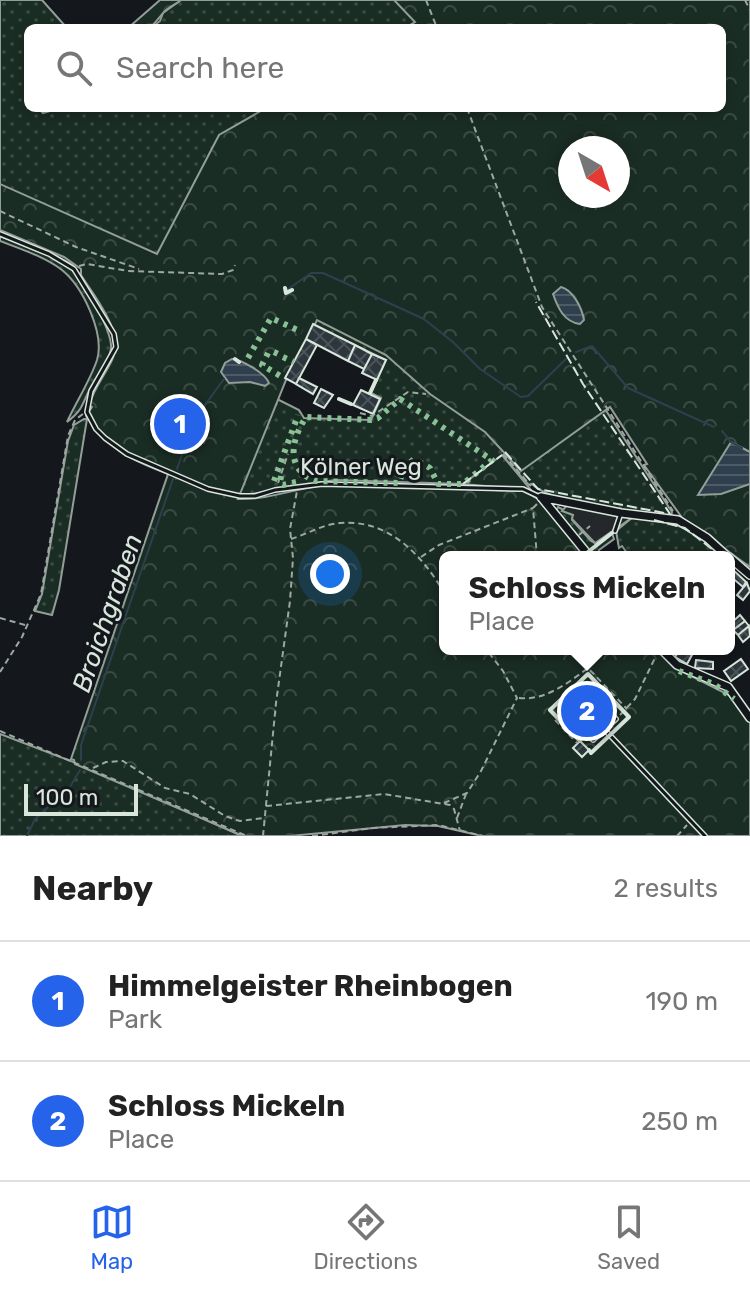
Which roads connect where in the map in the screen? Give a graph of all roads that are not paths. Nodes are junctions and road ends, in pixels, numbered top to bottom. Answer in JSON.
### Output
{"nodes":[{"id":1,"x":0,"y":234,"type":"edge"},
{"id":2,"x":541,"y":497,"type":"junction"},
{"id":3,"x":621,"y":513,"type":"junction"},
{"id":4,"x":615,"y":531,"type":"dead end"},
{"id":5,"x":585,"y":551,"type":"edge"},
{"id":6,"x":722,"y":551,"type":"edge"},
{"id":7,"x":666,"y":655,"type":"edge"},
{"id":8,"x":750,"y":718,"type":"edge"},
{"id":9,"x":604,"y":729,"type":"junction"},
{"id":10,"x":705,"y":836,"type":"edge"}],
"edges":[{"from":1,"to":2,"type":"lane","name":"Kölner Weg"},
{"from":2,"to":3,"type":"street"},
{"from":2,"to":5,"type":"street"},
{"from":3,"to":4,"type":"lane"},
{"from":3,"to":6,"type":"street"},
{"from":7,"to":8,"type":"street"},
{"from":9,"to":9,"type":"lane"},
{"from":9,"to":10,"type":"lane"}]}
